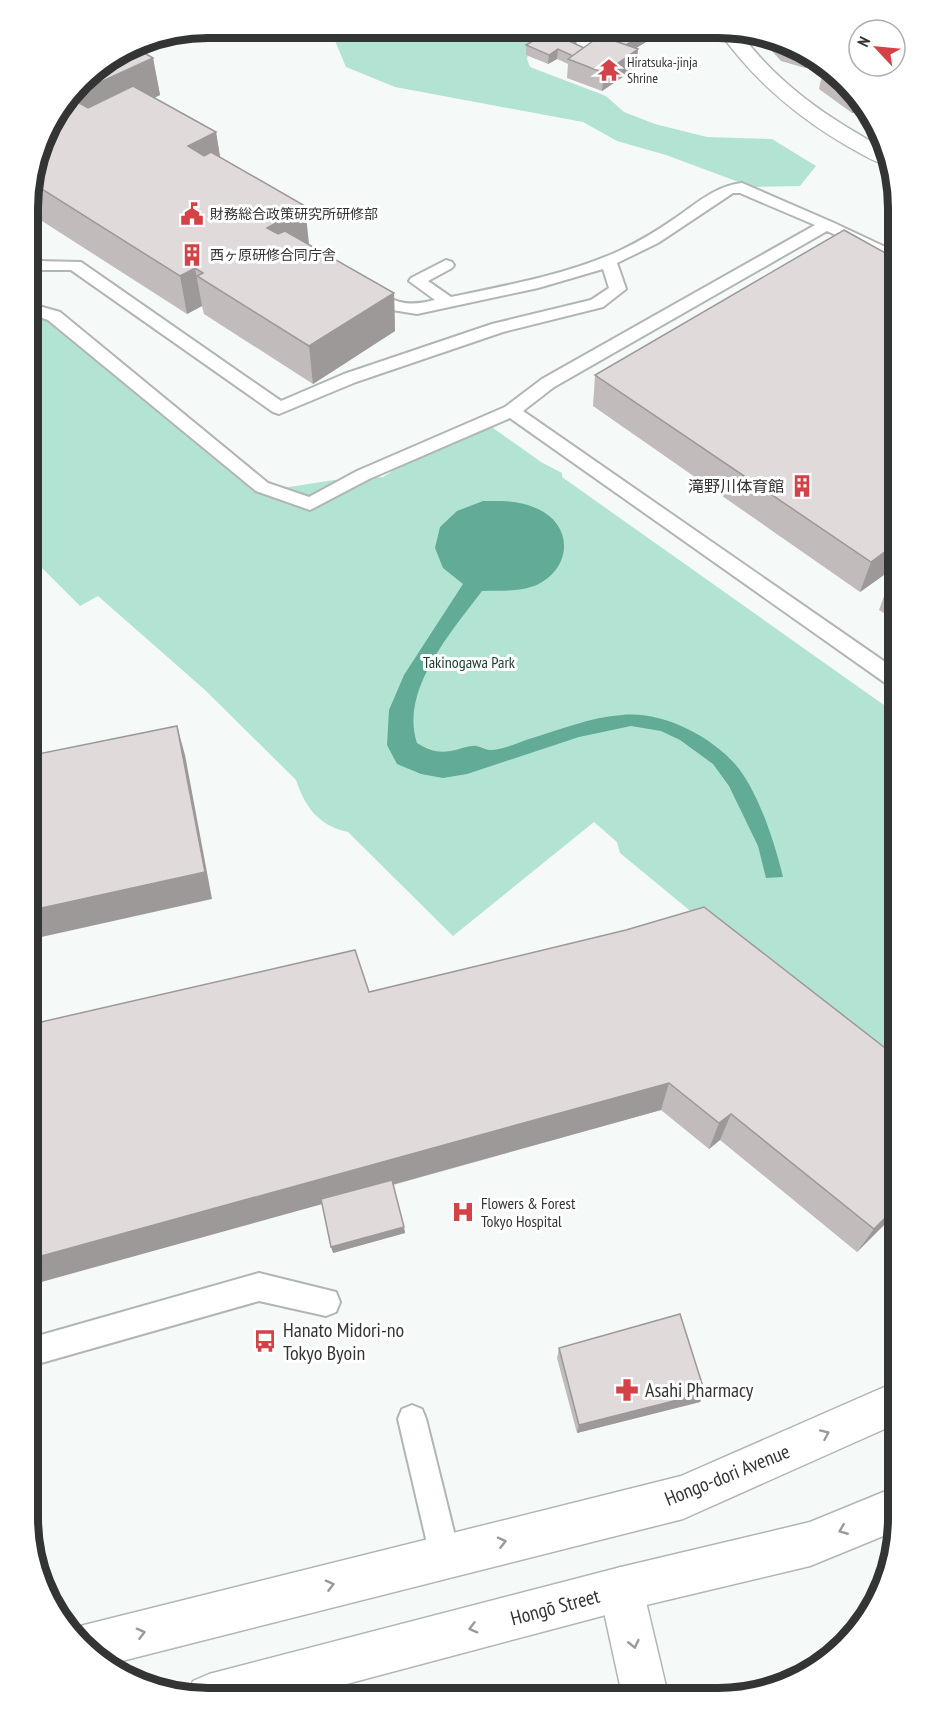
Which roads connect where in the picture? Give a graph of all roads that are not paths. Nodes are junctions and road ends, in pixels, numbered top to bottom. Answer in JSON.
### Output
{"nodes":[{"id":1,"x":735,"y":39,"type":"edge"},
{"id":2,"x":878,"y":154,"type":"edge"},
{"id":3,"x":827,"y":225,"type":"junction"},
{"id":4,"x":888,"y":255,"type":"edge"},
{"id":5,"x":609,"y":261,"type":"junction"},
{"id":6,"x":446,"y":265,"type":"dead end"},
{"id":7,"x":37,"y":266,"type":"edge"},
{"id":8,"x":360,"y":289,"type":"edge"},
{"id":9,"x":448,"y":302,"type":"junction"},
{"id":10,"x":37,"y":311,"type":"edge"},
{"id":11,"x":511,"y":411,"type":"junction"},
{"id":12,"x":888,"y":675,"type":"edge"},
{"id":13,"x":326,"y":1302,"type":"dead end"},
{"id":14,"x":37,"y":1350,"type":"edge"},
{"id":15,"x":887,"y":1407,"type":"edge"},
{"id":16,"x":412,"y":1419,"type":"dead end"},
{"id":17,"x":887,"y":1512,"type":"edge"},
{"id":18,"x":445,"y":1556,"type":"junction"},
{"id":19,"x":621,"y":1589,"type":"junction"},
{"id":20,"x":94,"y":1645,"type":"edge"},
{"id":21,"x":247,"y":1688,"type":"edge"},
{"id":22,"x":644,"y":1688,"type":"edge"}],
"edges":[{"from":1,"to":2,"type":"main road"},
{"from":3,"to":4,"type":"lane"},
{"from":3,"to":5,"type":"lane"},
{"from":3,"to":11,"type":"lane"},
{"from":5,"to":7,"type":"lane"},
{"from":5,"to":9,"type":"lane"},
{"from":6,"to":9,"type":"lane"},
{"from":8,"to":9,"type":"lane"},
{"from":10,"to":11,"type":"lane"},
{"from":11,"to":12,"type":"lane"},
{"from":13,"to":14,"type":"lane"},
{"from":18,"to":15,"type":"main road","name":"Hongo-dori Avenue","one_way":true},
{"from":16,"to":18,"type":"lane"},
{"from":17,"to":19,"type":"main road","name":"Hongō Street","one_way":true},
{"from":20,"to":18,"type":"main road","one_way":true},
{"from":19,"to":21,"type":"main road","name":"Hongō Street","one_way":true},
{"from":19,"to":22,"type":"main road","one_way":true}]}
